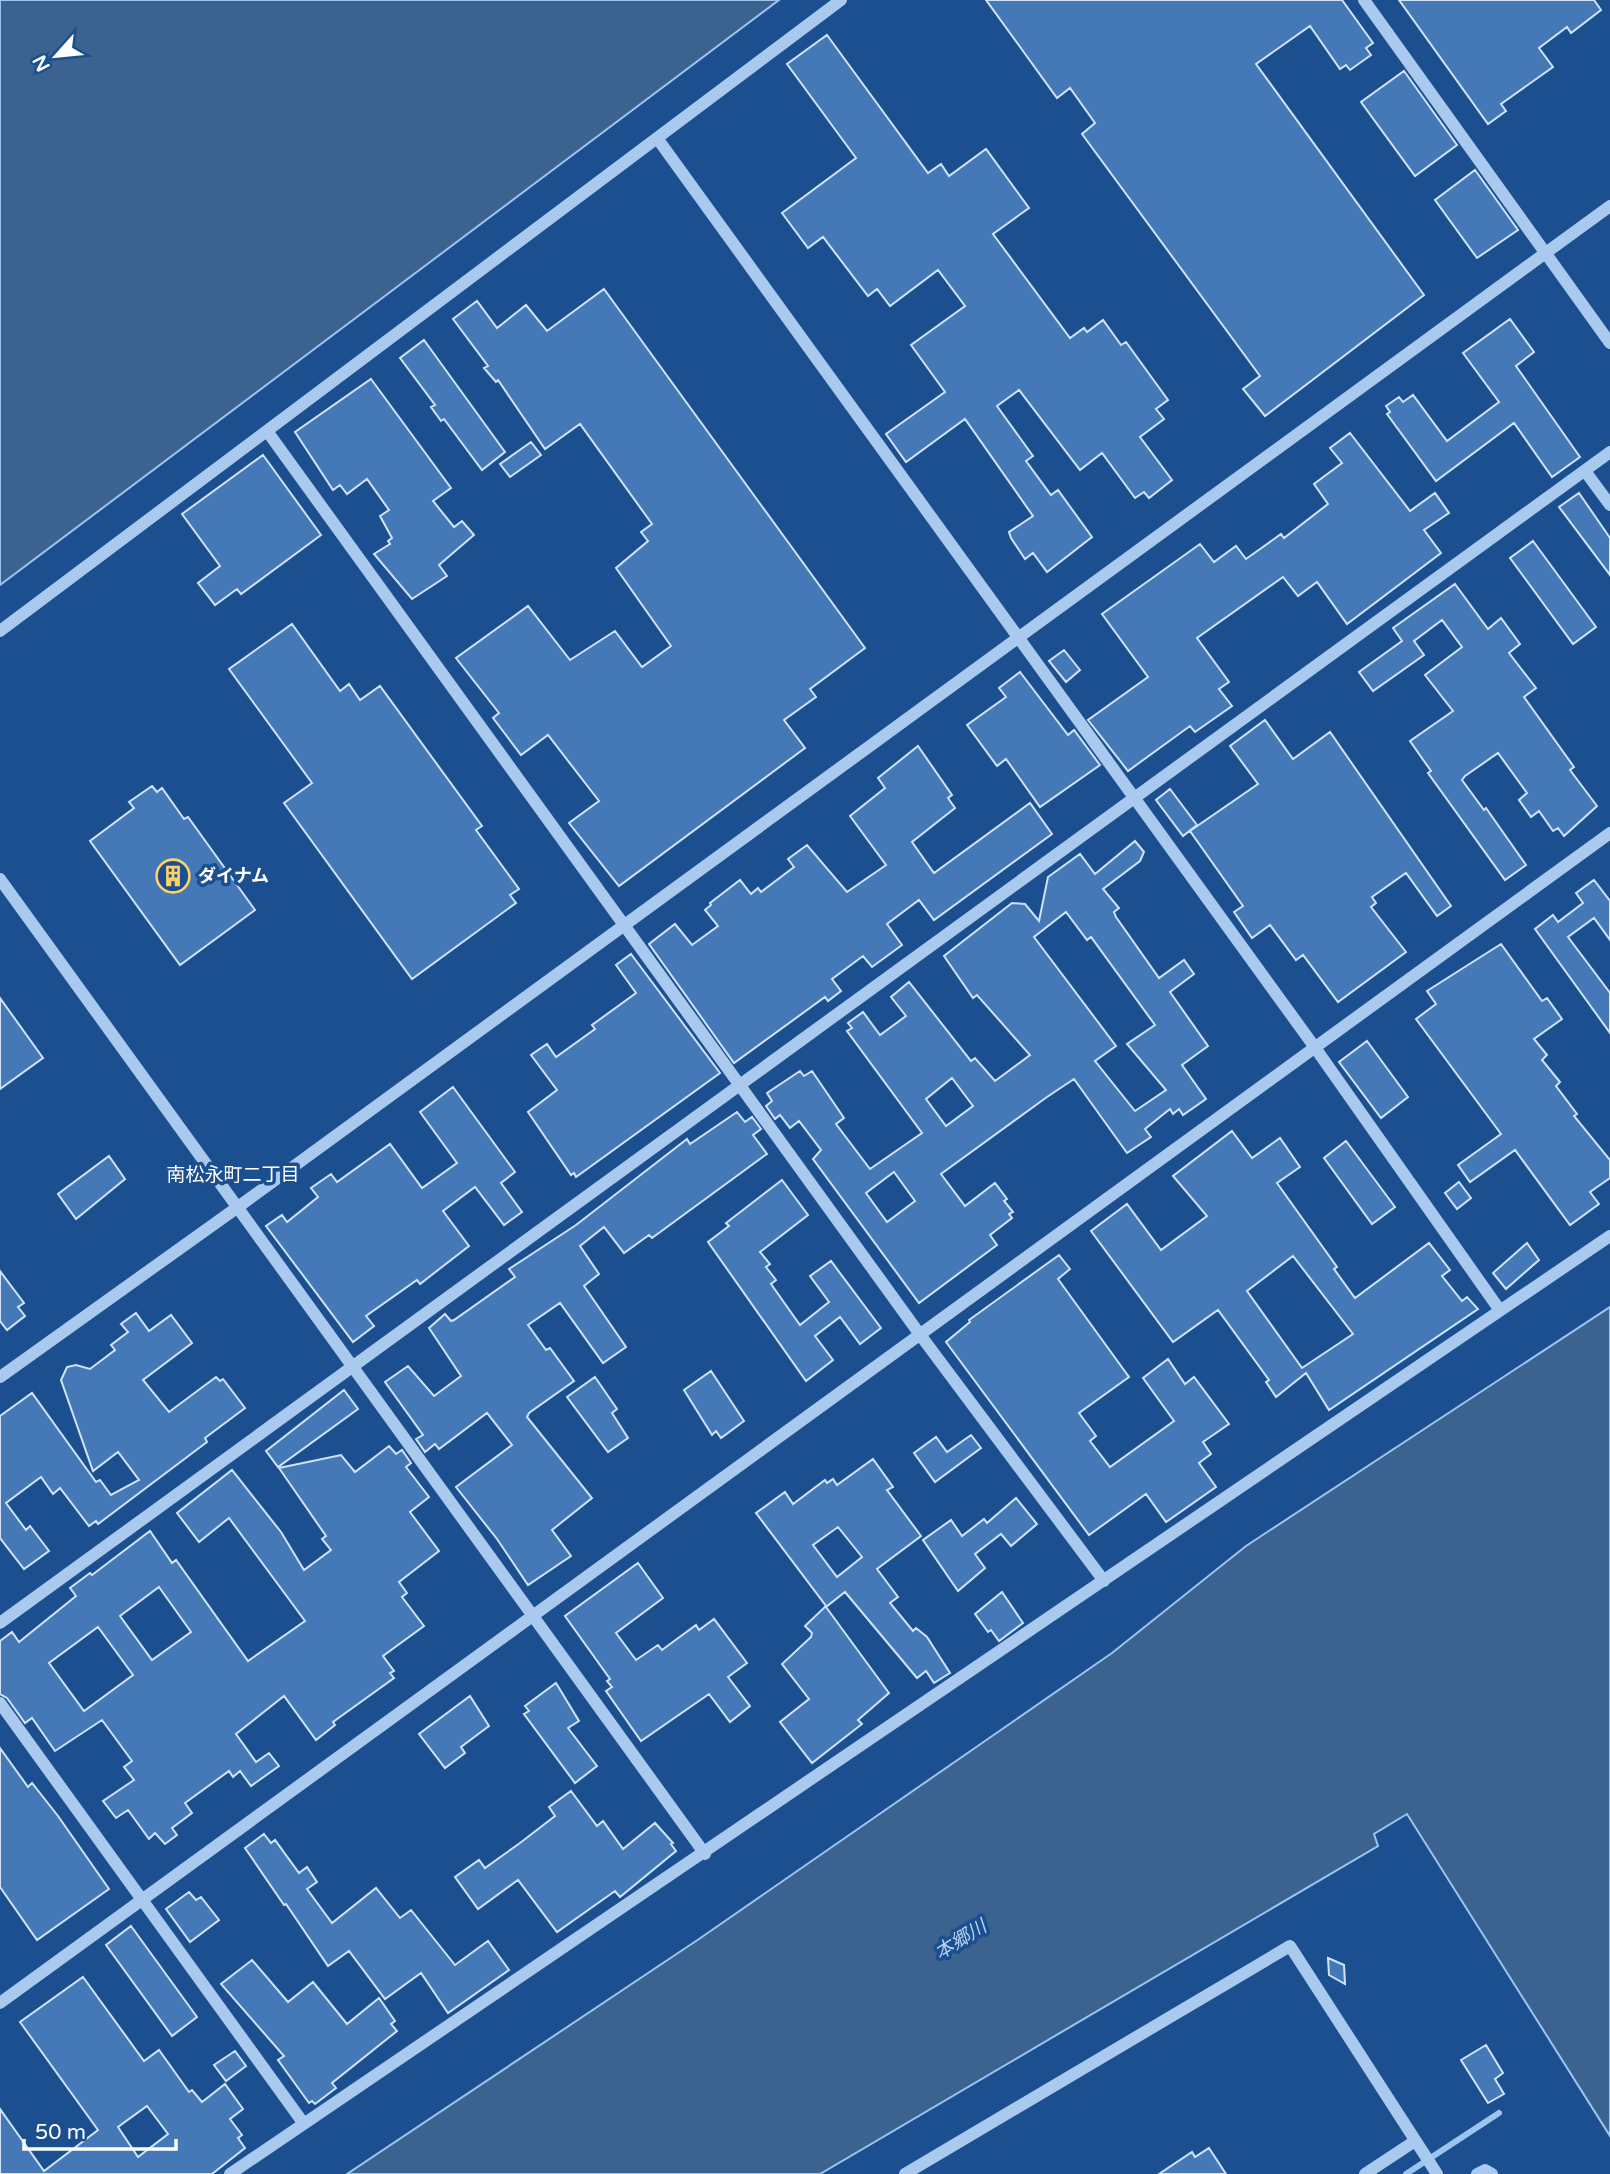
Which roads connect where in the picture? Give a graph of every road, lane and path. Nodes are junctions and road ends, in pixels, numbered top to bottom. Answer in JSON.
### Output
{"nodes":[{"id":1,"x":841,"y":0,"type":"edge"},
{"id":2,"x":1364,"y":0,"type":"edge"},
{"id":3,"x":657,"y":138,"type":"junction"},
{"id":4,"x":1610,"y":206,"type":"edge"},
{"id":5,"x":1544,"y":253,"type":"junction"},
{"id":6,"x":1610,"y":343,"type":"edge"},
{"id":7,"x":267,"y":431,"type":"junction"},
{"id":8,"x":1610,"y":452,"type":"edge"},
{"id":9,"x":1585,"y":471,"type":"junction"},
{"id":10,"x":1610,"y":505,"type":"edge"},
{"id":11,"x":0,"y":631,"type":"edge"},
{"id":12,"x":1018,"y":638,"type":"junction"},
{"id":13,"x":1135,"y":798,"type":"junction"},
{"id":14,"x":1610,"y":833,"type":"edge"},
{"id":15,"x":0,"y":879,"type":"edge"},
{"id":16,"x":623,"y":925,"type":"junction"},
{"id":17,"x":1316,"y":1049,"type":"junction"},
{"id":18,"x":740,"y":1085,"type":"junction"},
{"id":19,"x":238,"y":1207,"type":"junction"},
{"id":20,"x":1610,"y":1236,"type":"edge"},
{"id":21,"x":1499,"y":1309,"type":"junction"},
{"id":22,"x":921,"y":1336,"type":"junction"},
{"id":23,"x":352,"y":1367,"type":"junction"},
{"id":24,"x":2,"y":1373,"type":"edge"},
{"id":25,"x":1104,"y":1581,"type":"junction"},
{"id":26,"x":534,"y":1617,"type":"junction"},
{"id":27,"x":0,"y":1623,"type":"edge"},
{"id":28,"x":0,"y":1703,"type":"edge"},
{"id":29,"x":705,"y":1854,"type":"junction"},
{"id":30,"x":142,"y":1901,"type":"junction"},
{"id":31,"x":0,"y":2003,"type":"edge"},
{"id":32,"x":304,"y":2124,"type":"junction"},
{"id":33,"x":1415,"y":2141,"type":"junction"},
{"id":34,"x":230,"y":2174,"type":"edge"},
{"id":35,"x":905,"y":2174,"type":"edge"},
{"id":36,"x":1365,"y":2174,"type":"edge"},
{"id":37,"x":1437,"y":2174,"type":"edge"}],
"edges":[{"from":1,"to":3,"type":"street"},
{"from":2,"to":5,"type":"street"},
{"from":3,"to":7,"type":"street"},
{"from":3,"to":12,"type":"street"},
{"from":4,"to":5,"type":"street"},
{"from":5,"to":6,"type":"street"},
{"from":5,"to":12,"type":"street"},
{"from":7,"to":11,"type":"street"},
{"from":7,"to":16,"type":"street"},
{"from":8,"to":9,"type":"street"},
{"from":9,"to":10,"type":"street"},
{"from":9,"to":13,"type":"street"},
{"from":12,"to":13,"type":"street"},
{"from":12,"to":16,"type":"street"},
{"from":13,"to":17,"type":"street"},
{"from":13,"to":18,"type":"street"},
{"from":14,"to":17,"type":"street"},
{"from":15,"to":19,"type":"street"},
{"from":16,"to":18,"type":"street"},
{"from":16,"to":19,"type":"street"},
{"from":17,"to":21,"type":"street"},
{"from":17,"to":22,"type":"street"},
{"from":18,"to":22,"type":"street"},
{"from":18,"to":23,"type":"street"},
{"from":19,"to":23,"type":"street"},
{"from":19,"to":24,"type":"street"},
{"from":20,"to":21,"type":"street"},
{"from":21,"to":25,"type":"street"},
{"from":22,"to":25,"type":"street"},
{"from":22,"to":26,"type":"street"},
{"from":23,"to":26,"type":"street"},
{"from":23,"to":27,"type":"street"},
{"from":25,"to":29,"type":"street"},
{"from":26,"to":29,"type":"street"},
{"from":26,"to":30,"type":"street"},
{"from":28,"to":30,"type":"street"},
{"from":29,"to":32,"type":"street"},
{"from":30,"to":31,"type":"street"},
{"from":30,"to":32,"type":"street"},
{"from":32,"to":34,"type":"street"},
{"from":33,"to":35,"type":"street"},
{"from":33,"to":36,"type":"street"},
{"from":33,"to":37,"type":"street"}]}
